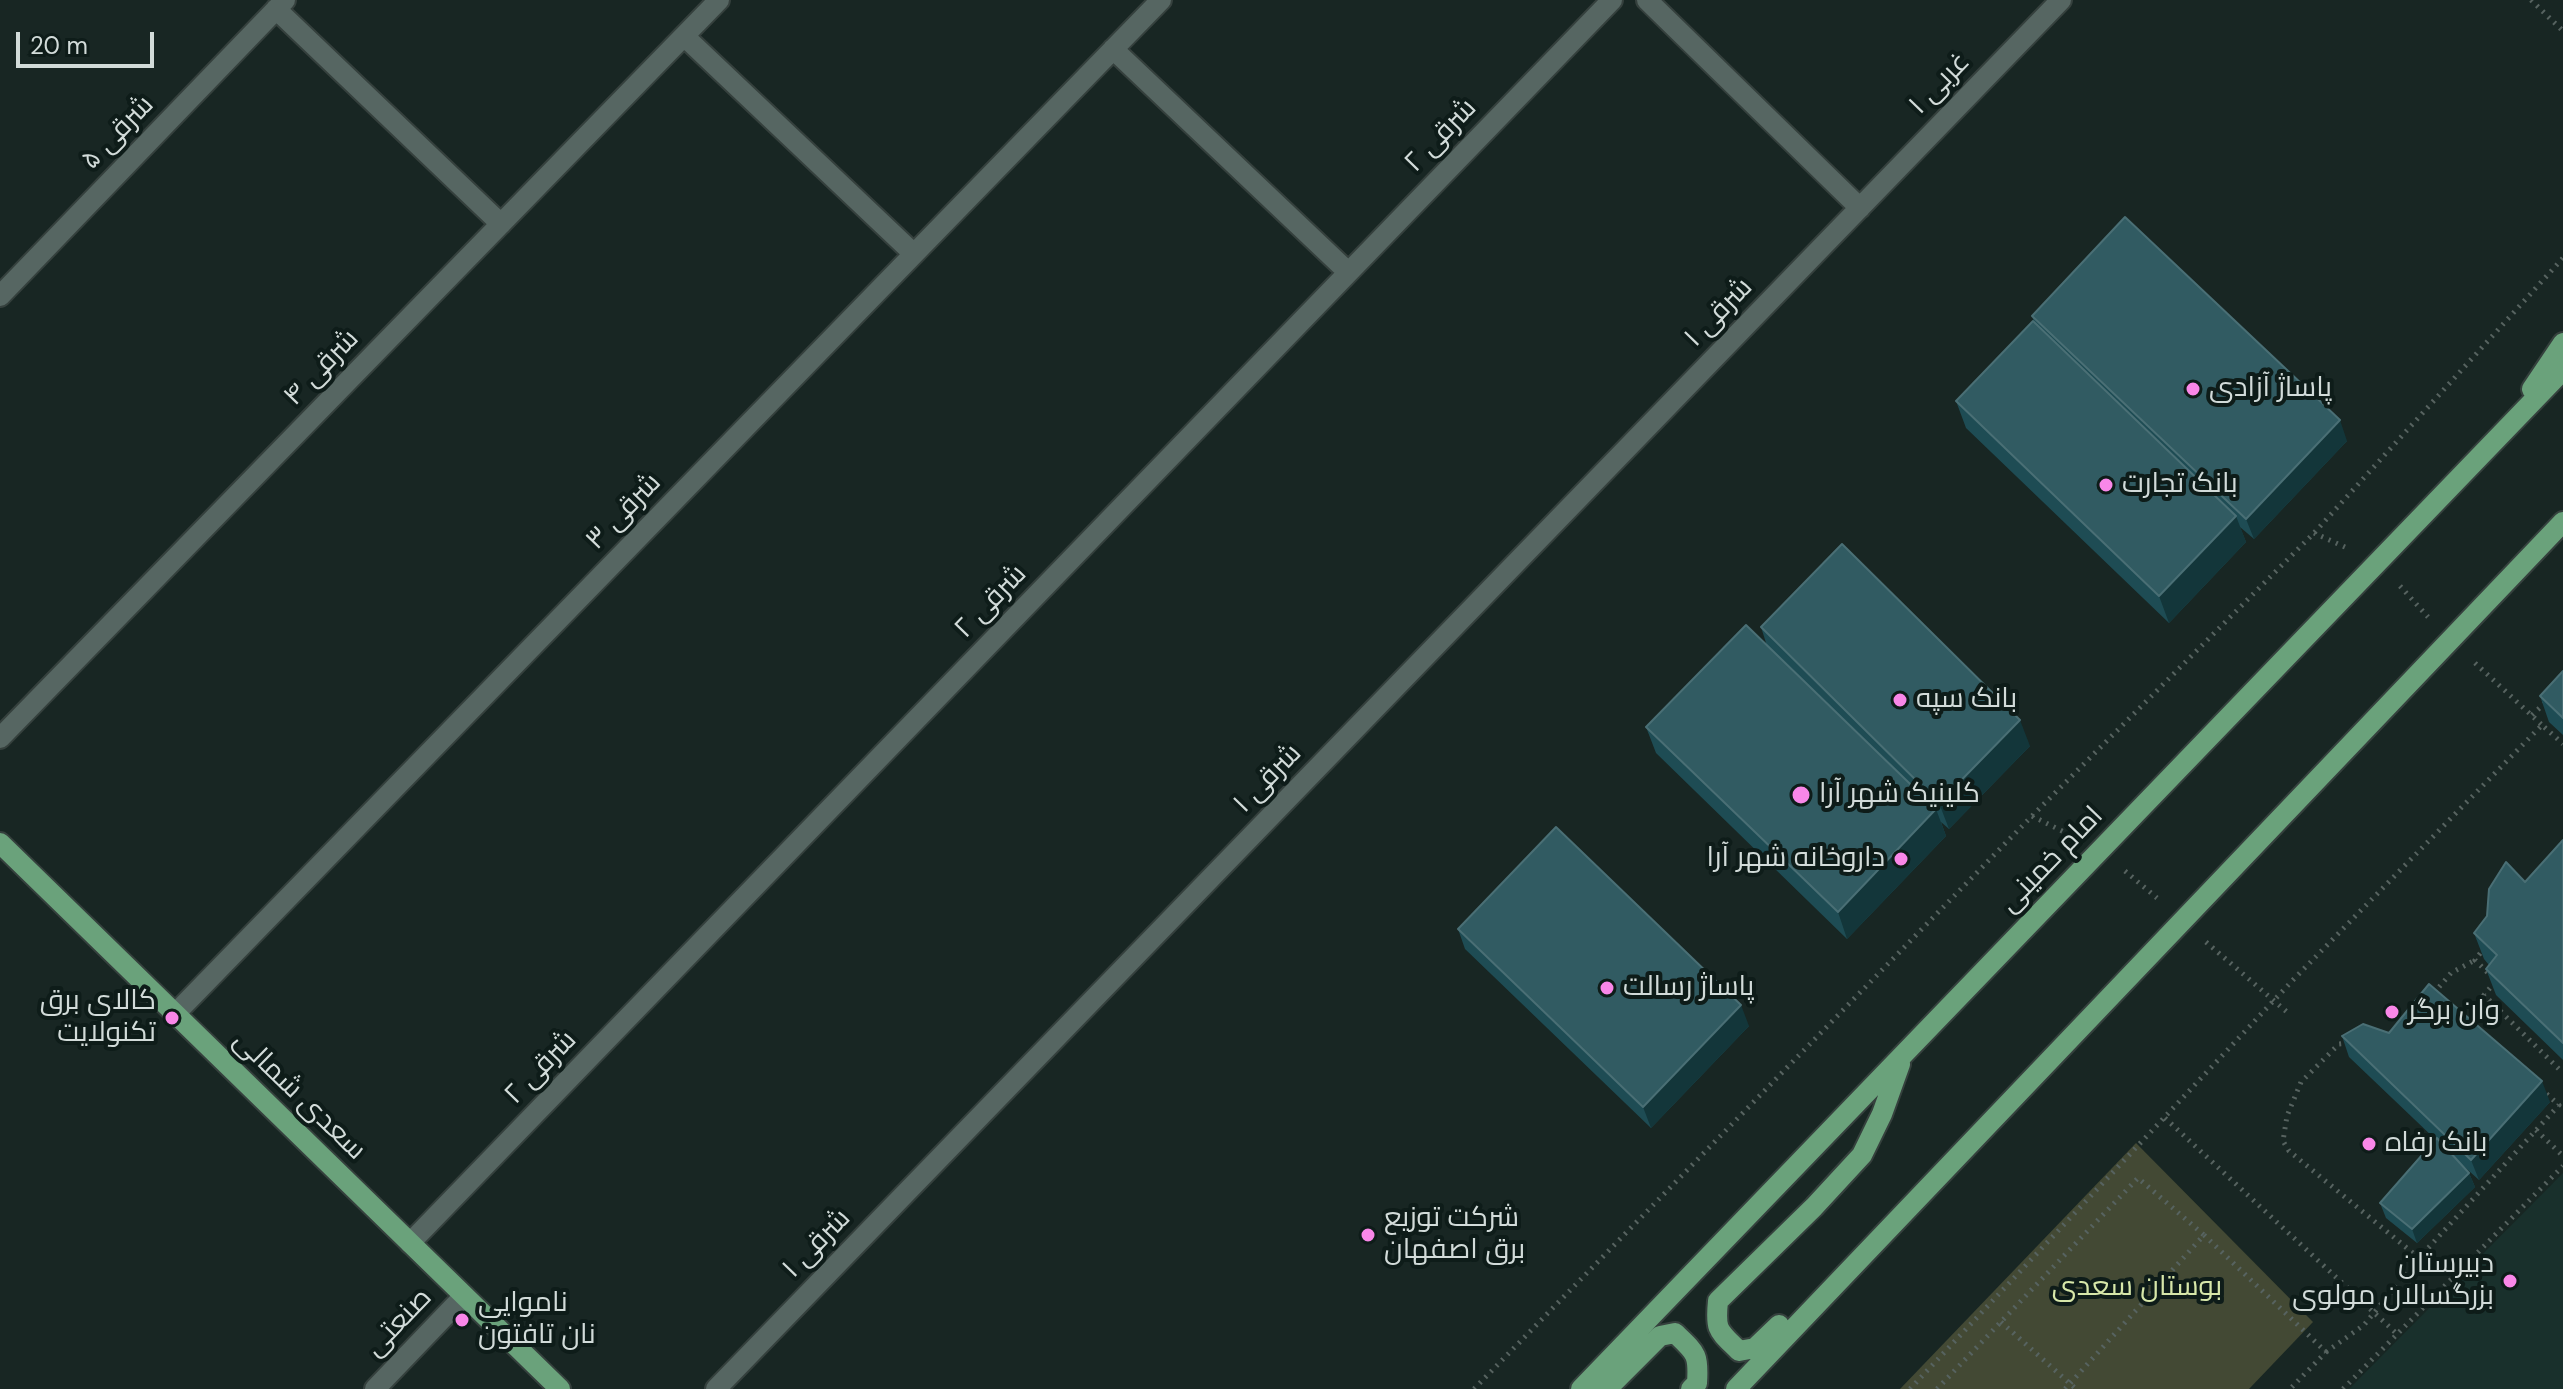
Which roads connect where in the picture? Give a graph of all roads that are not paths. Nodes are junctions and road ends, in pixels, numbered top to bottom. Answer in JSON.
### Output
{"nodes":[{"id":1,"x":719,"y":0,"type":"edge"},
{"id":2,"x":1161,"y":0,"type":"edge"},
{"id":3,"x":1612,"y":0,"type":"edge"},
{"id":4,"x":1647,"y":0,"type":"edge"},
{"id":5,"x":2061,"y":0,"type":"edge"},
{"id":6,"x":280,"y":4,"type":"edge"},
{"id":7,"x":684,"y":36,"type":"junction"},
{"id":8,"x":1113,"y":49,"type":"junction"},
{"id":9,"x":1860,"y":208,"type":"junction"},
{"id":10,"x":501,"y":224,"type":"junction"},
{"id":11,"x":914,"y":254,"type":"junction"},
{"id":12,"x":1348,"y":272,"type":"junction"},
{"id":13,"x":0,"y":296,"type":"edge"},
{"id":14,"x":2563,"y":343,"type":"edge"},
{"id":15,"x":2563,"y":370,"type":"edge"},
{"id":16,"x":2501,"y":434,"type":"junction"},
{"id":17,"x":2563,"y":522,"type":"edge"},
{"id":18,"x":0,"y":738,"type":"edge"},
{"id":19,"x":0,"y":843,"type":"edge"},
{"id":20,"x":175,"y":1014,"type":"junction"},
{"id":21,"x":1902,"y":1056,"type":"junction"},
{"id":22,"x":410,"y":1243,"type":"junction"},
{"id":23,"x":1830,"y":1290,"type":"junction"},
{"id":24,"x":464,"y":1296,"type":"junction"},
{"id":25,"x":375,"y":1389,"type":"edge"},
{"id":26,"x":560,"y":1389,"type":"edge"},
{"id":27,"x":716,"y":1389,"type":"edge"},
{"id":28,"x":1581,"y":1389,"type":"edge"},
{"id":29,"x":1604,"y":1389,"type":"edge"},
{"id":30,"x":1691,"y":1389,"type":"edge"},
{"id":31,"x":1736,"y":1389,"type":"edge"}],
"edges":[{"from":1,"to":7,"type":"street","name":"۴ شرقی"},
{"from":2,"to":8,"type":"street","name":"۳ شرقی"},
{"from":3,"to":12,"type":"street","name":"۲ شرقی"},
{"from":4,"to":9,"type":"street"},
{"from":5,"to":9,"type":"street","name":"۱ غربی"},
{"from":6,"to":10,"type":"street"},
{"from":6,"to":13,"type":"street","name":"۵ شرقی"},
{"from":7,"to":10,"type":"street","name":"۴ شرقی"},
{"from":7,"to":11,"type":"street"},
{"from":8,"to":11,"type":"street","name":"۳ شرقی"},
{"from":8,"to":12,"type":"street"},
{"from":9,"to":27,"type":"street","name":"۱ شرقی"},
{"from":10,"to":18,"type":"street","name":"۴ شرقی"},
{"from":11,"to":20,"type":"street","name":"۳ شرقی"},
{"from":12,"to":22,"type":"street","name":"۲ شرقی"},
{"from":14,"to":16,"type":"main road"},
{"from":15,"to":16,"type":"main road","name":"امام خمینی"},
{"from":16,"to":21,"type":"main road","name":"امام خمینی"},
{"from":17,"to":23,"type":"main road"},
{"from":19,"to":20,"type":"main road","name":"سعدی شمالی"},
{"from":20,"to":22,"type":"main road","name":"سعدی شمالی"},
{"from":21,"to":23,"type":"main road"},
{"from":21,"to":28,"type":"main road","name":"امام خمینی"},
{"from":22,"to":24,"type":"main road","name":"سعدی شمالی"},
{"from":23,"to":31,"type":"main road"},
{"from":24,"to":25,"type":"street","name":"صنعتی"},
{"from":24,"to":26,"type":"main road","name":"سعدی شمالی"},
{"from":29,"to":30,"type":"main road"}]}
